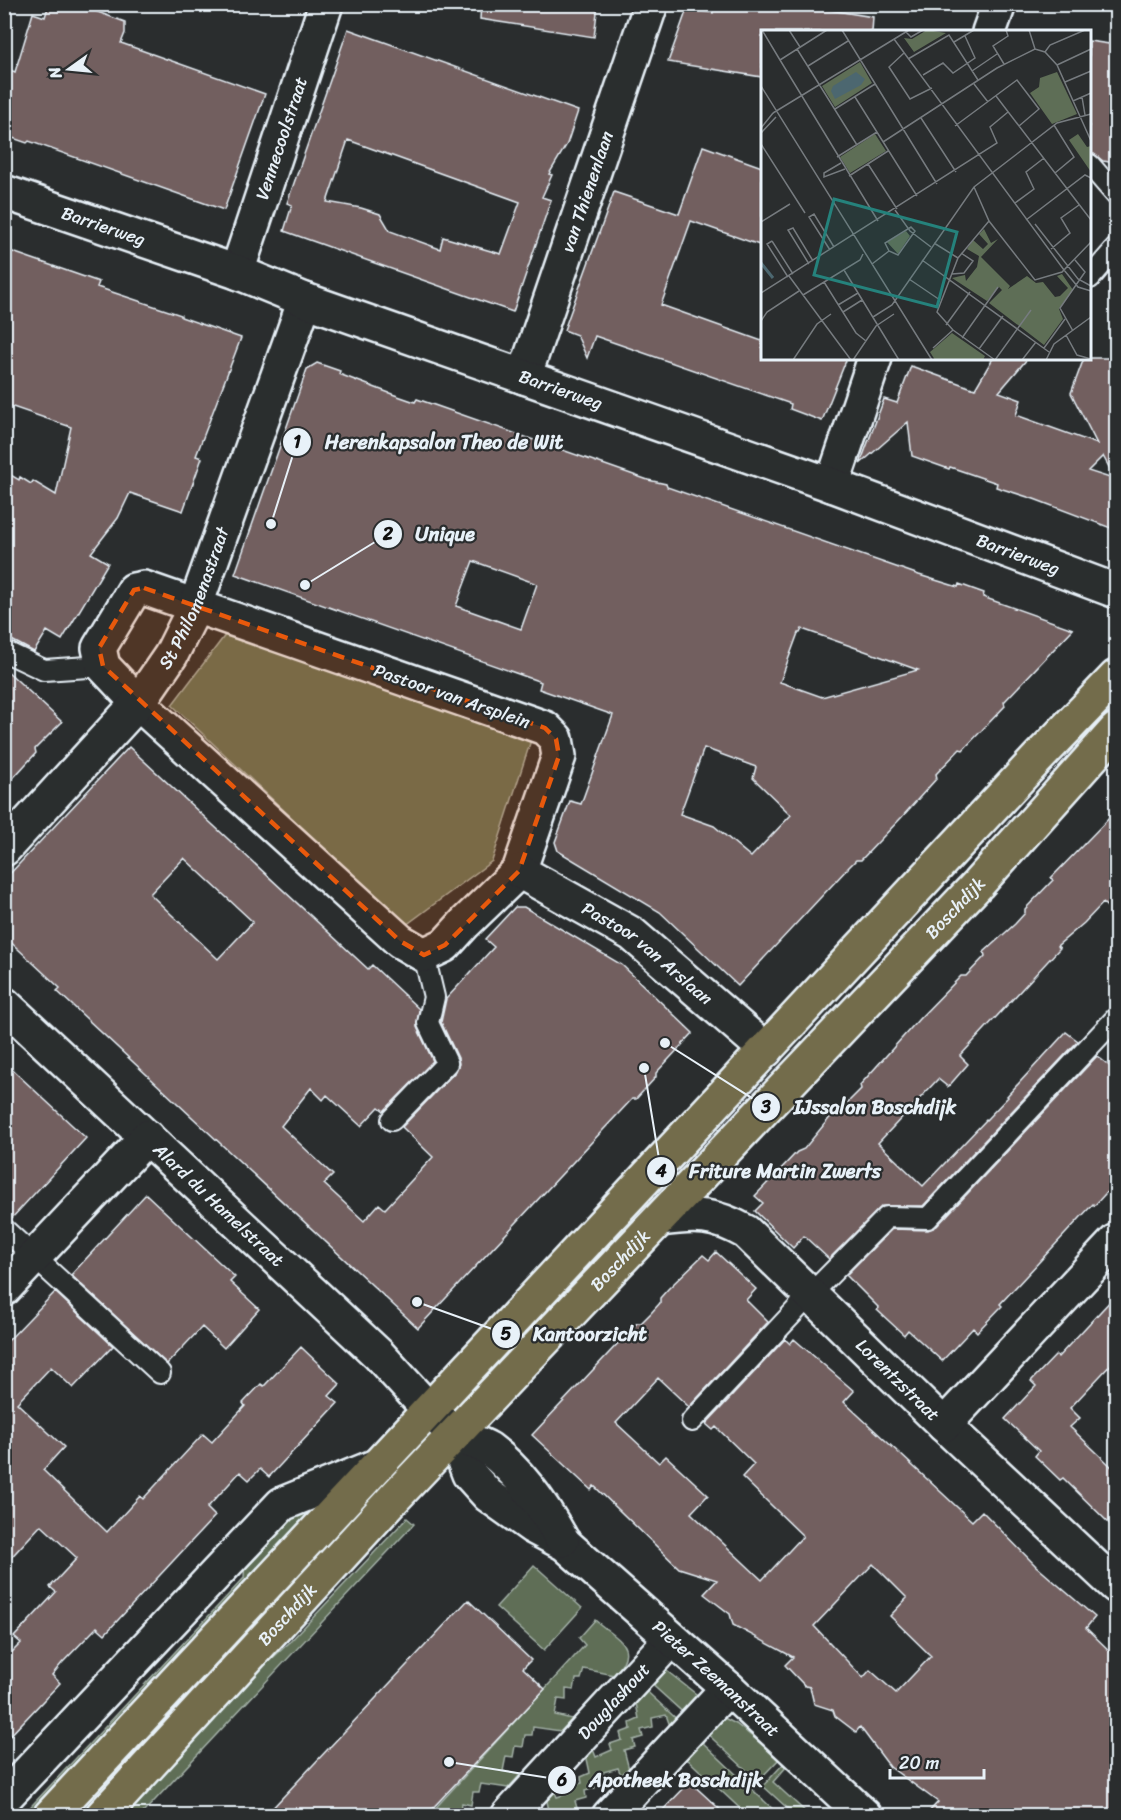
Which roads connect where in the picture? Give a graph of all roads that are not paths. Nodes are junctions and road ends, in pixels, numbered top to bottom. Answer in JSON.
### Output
{"nodes":[{"id":1,"x":326,"y":4,"type":"edge"},
{"id":2,"x":651,"y":4,"type":"edge"},
{"id":3,"x":999,"y":4,"type":"edge"},
{"id":4,"x":990,"y":30,"type":"edge"},
{"id":5,"x":1091,"y":167,"type":"edge"},
{"id":6,"x":4,"y":192,"type":"edge"},
{"id":7,"x":1116,"y":195,"type":"edge"},
{"id":8,"x":1116,"y":248,"type":"edge"},
{"id":9,"x":237,"y":272,"type":"junction"},
{"id":10,"x":1091,"y":276,"type":"edge"},
{"id":11,"x":305,"y":300,"type":"junction"},
{"id":12,"x":874,"y":360,"type":"edge"},
{"id":13,"x":524,"y":377,"type":"junction"},
{"id":14,"x":832,"y":485,"type":"junction"},
{"id":15,"x":1116,"y":591,"type":"edge"},
{"id":16,"x":195,"y":607,"type":"junction"},
{"id":17,"x":4,"y":651,"type":"edge"},
{"id":18,"x":103,"y":666,"type":"junction"},
{"id":19,"x":1116,"y":677,"type":"edge"},
{"id":20,"x":138,"y":703,"type":"junction"},
{"id":21,"x":1116,"y":730,"type":"edge"},
{"id":22,"x":4,"y":849,"type":"edge"},
{"id":23,"x":519,"y":871,"type":"junction"},
{"id":24,"x":424,"y":955,"type":"junction"},
{"id":25,"x":4,"y":1004,"type":"edge"},
{"id":26,"x":1116,"y":1018,"type":"edge"},
{"id":27,"x":766,"y":1050,"type":"junction"},
{"id":28,"x":392,"y":1120,"type":"dead end"},
{"id":29,"x":147,"y":1137,"type":"junction"},
{"id":30,"x":661,"y":1219,"type":"junction"},
{"id":31,"x":4,"y":1229,"type":"edge"},
{"id":32,"x":1116,"y":1241,"type":"edge"},
{"id":33,"x":35,"y":1257,"type":"junction"},
{"id":34,"x":4,"y":1289,"type":"edge"},
{"id":35,"x":809,"y":1296,"type":"junction"},
{"id":36,"x":160,"y":1373,"type":"dead end"},
{"id":37,"x":429,"y":1410,"type":"junction"},
{"id":38,"x":692,"y":1421,"type":"dead end"},
{"id":39,"x":944,"y":1425,"type":"junction"},
{"id":40,"x":454,"y":1435,"type":"junction"},
{"id":41,"x":376,"y":1467,"type":"junction"},
{"id":42,"x":1116,"y":1586,"type":"edge"},
{"id":43,"x":671,"y":1639,"type":"junction"},
{"id":44,"x":728,"y":1688,"type":"junction"},
{"id":45,"x":4,"y":1798,"type":"edge"},
{"id":46,"x":50,"y":1815,"type":"edge"},
{"id":47,"x":102,"y":1815,"type":"edge"},
{"id":48,"x":508,"y":1815,"type":"edge"},
{"id":49,"x":609,"y":1815,"type":"edge"},
{"id":50,"x":865,"y":1815,"type":"edge"}],
"edges":[{"from":1,"to":9,"type":"street","name":"Vennecoolstraat"},
{"from":2,"to":13,"type":"street","name":"van Thienenlaan"},
{"from":3,"to":4,"type":"street"},
{"from":5,"to":7,"type":"lane"},
{"from":6,"to":9,"type":"street","name":"Barrierweg"},
{"from":8,"to":10,"type":"lane"},
{"from":9,"to":11,"type":"street","name":"Barrierweg"},
{"from":11,"to":13,"type":"street","name":"Barrierweg"},
{"from":11,"to":16,"type":"street","name":"St Philomenastraat"},
{"from":12,"to":14,"type":"street"},
{"from":13,"to":14,"type":"street","name":"Barrierweg"},
{"from":14,"to":15,"type":"street","name":"Barrierweg"},
{"from":16,"to":18,"type":"street","name":"Pastoor van Arsplein"},
{"from":16,"to":20,"type":"street","name":"St Philomenastraat"},
{"from":16,"to":23,"type":"street","name":"Pastoor van Arsplein"},
{"from":17,"to":18,"type":"lane"},
{"from":18,"to":20,"type":"street"},
{"from":19,"to":27,"type":"main road","name":"Boschdijk"},
{"from":20,"to":22,"type":"street","name":"St Philomenastraat"},
{"from":20,"to":24,"type":"street"},
{"from":21,"to":30,"type":"main road","name":"Boschdijk"},
{"from":23,"to":24,"type":"street","name":"Pastoor van Arsplein"},
{"from":23,"to":27,"type":"street","name":"Pastoor van Arslaan"},
{"from":24,"to":28,"type":"lane"},
{"from":25,"to":29,"type":"street","name":"Alard du Hamelstraat"},
{"from":26,"to":35,"type":"lane"},
{"from":27,"to":37,"type":"main road","name":"Boschdijk"},
{"from":29,"to":33,"type":"street"},
{"from":29,"to":37,"type":"street","name":"Alard du Hamelstraat"},
{"from":30,"to":35,"type":"street","name":"Lorentzstraat"},
{"from":30,"to":40,"type":"main road","name":"Boschdijk"},
{"from":31,"to":33,"type":"lane"},
{"from":32,"to":39,"type":"street"},
{"from":33,"to":34,"type":"street"},
{"from":33,"to":36,"type":"lane"},
{"from":35,"to":38,"type":"lane"},
{"from":35,"to":39,"type":"street","name":"Lorentzstraat"},
{"from":37,"to":40,"type":"street","name":"Pieter Zeemanstraat"},
{"from":37,"to":41,"type":"main road","name":"Boschdijk"},
{"from":39,"to":42,"type":"street","name":"Lorentzstraat"},
{"from":40,"to":43,"type":"street","name":"Pieter Zeemanstraat"},
{"from":40,"to":47,"type":"main road","name":"Boschdijk"},
{"from":41,"to":45,"type":"street","name":"Boschdijk"},
{"from":41,"to":46,"type":"main road","name":"Boschdijk"},
{"from":43,"to":44,"type":"street","name":"Pieter Zeemanstraat"},
{"from":43,"to":48,"type":"street","name":"Douglashout"},
{"from":44,"to":49,"type":"street"},
{"from":44,"to":50,"type":"street","name":"Pieter Zeemanstraat"}]}
